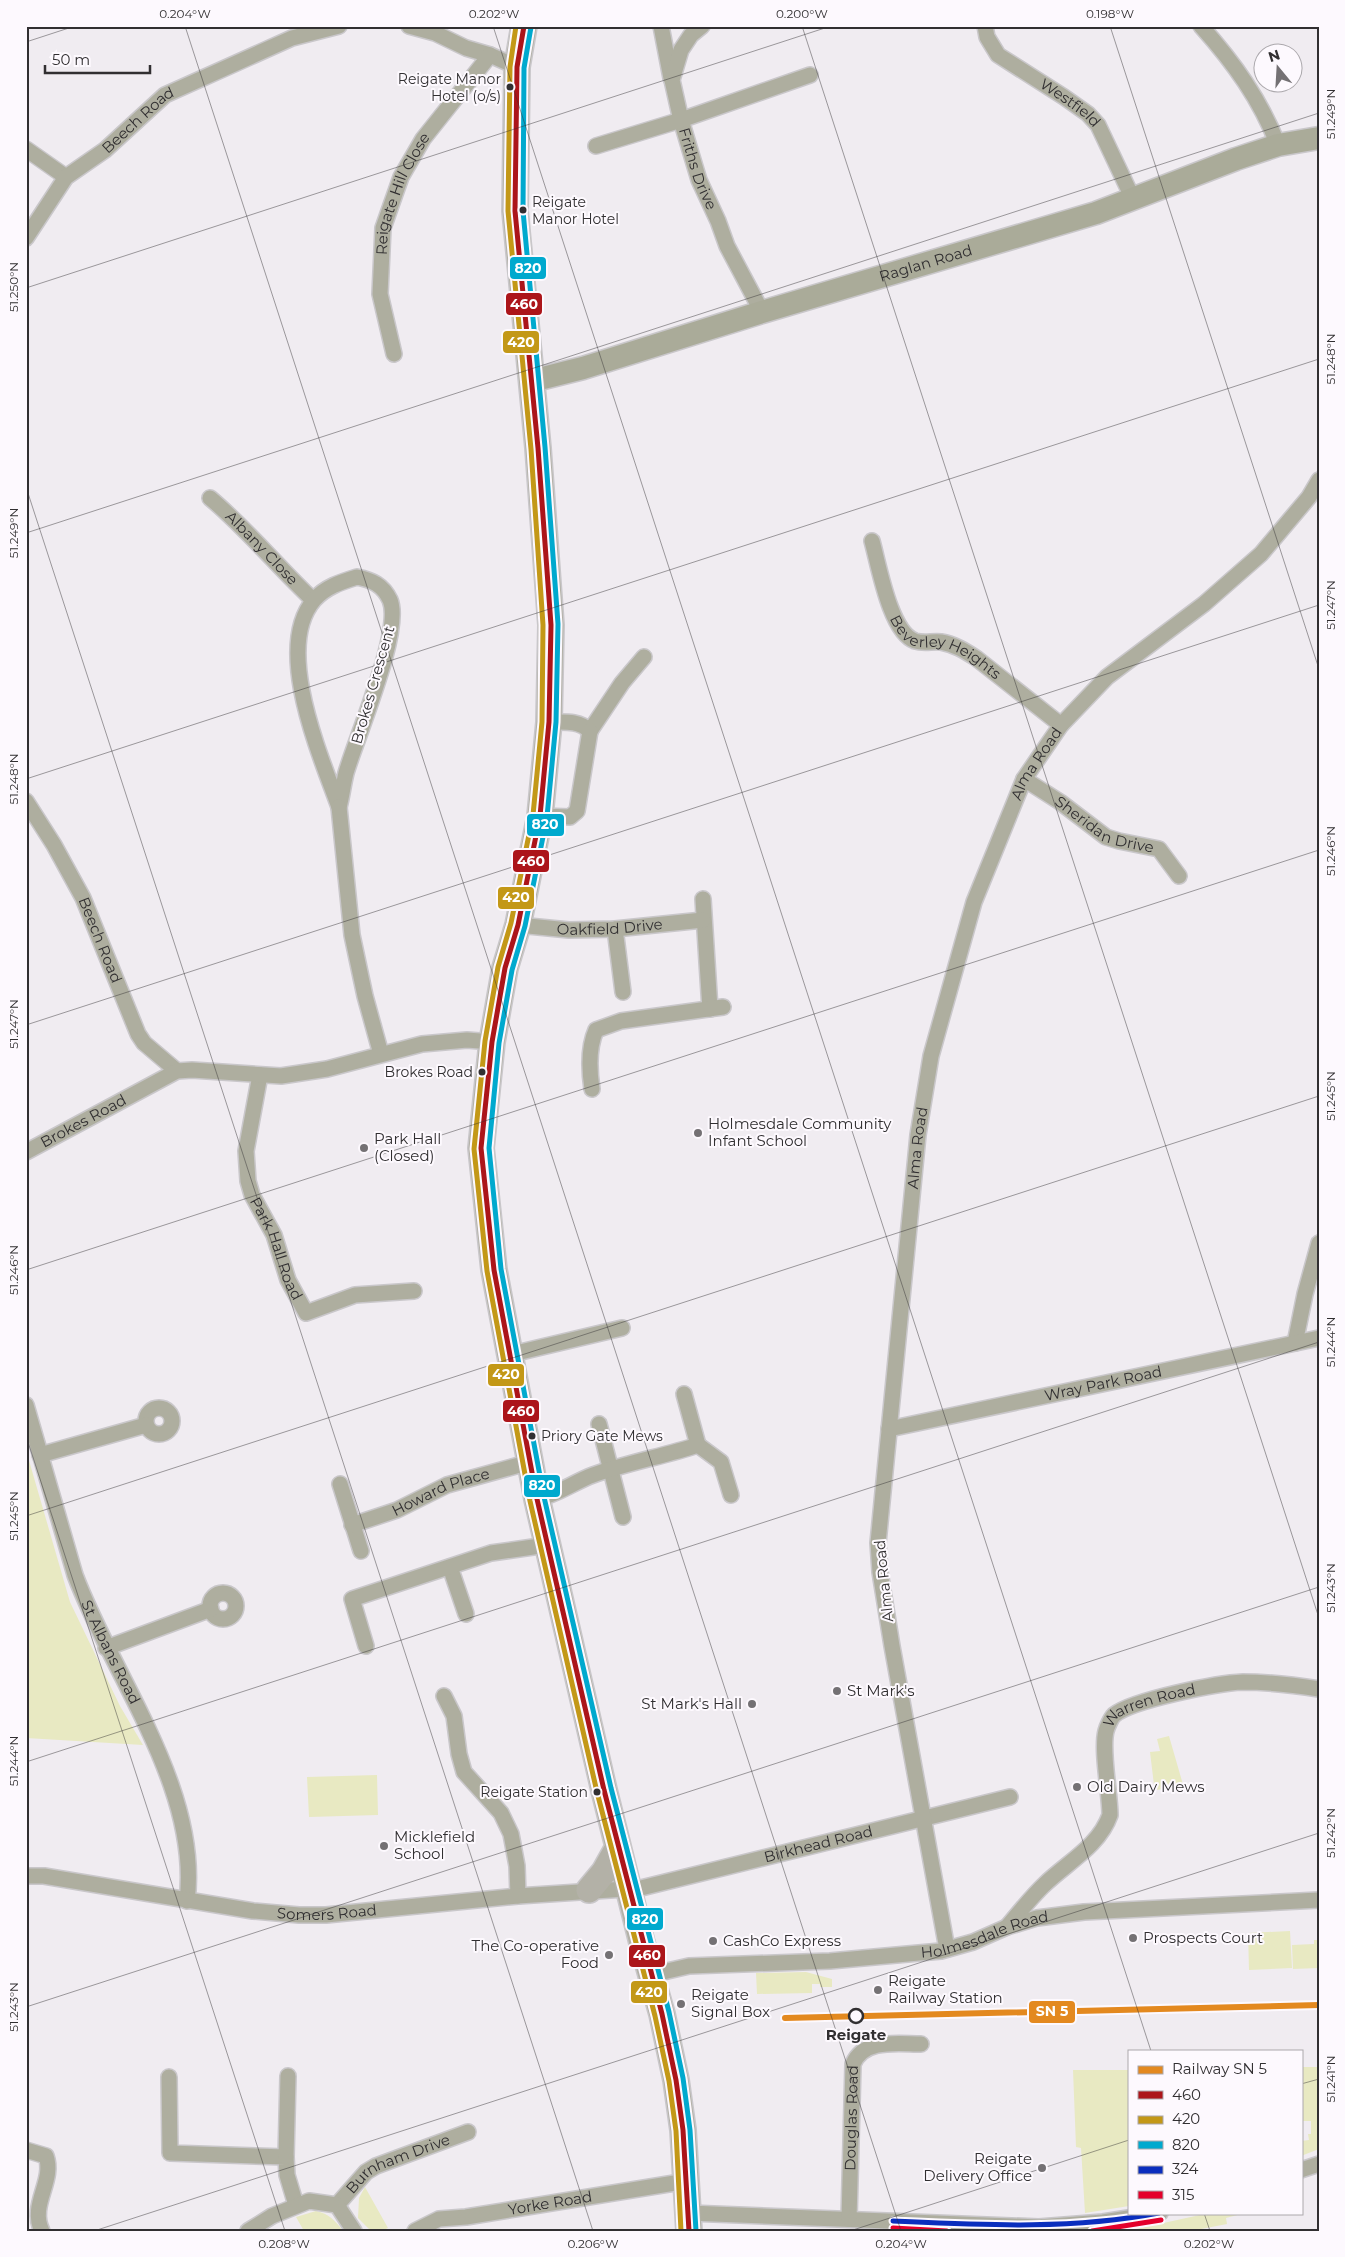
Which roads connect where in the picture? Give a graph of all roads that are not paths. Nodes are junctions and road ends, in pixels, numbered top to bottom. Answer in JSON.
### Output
{"nodes":[{"id":1,"x":339,"y":26,"type":"edge"},
{"id":2,"x":409,"y":26,"type":"edge"},
{"id":3,"x":524,"y":26,"type":"edge"},
{"id":4,"x":661,"y":26,"type":"edge"},
{"id":5,"x":702,"y":26,"type":"edge"},
{"id":6,"x":985,"y":26,"type":"edge"},
{"id":7,"x":1201,"y":26,"type":"edge"},
{"id":8,"x":490,"y":54,"type":"junction"},
{"id":9,"x":518,"y":67,"type":"junction"},
{"id":10,"x":810,"y":75,"type":"dead end"},
{"id":11,"x":672,"y":80,"type":"junction"},
{"id":12,"x":681,"y":120,"type":"junction"},
{"id":13,"x":1319,"y":138,"type":"edge"},
{"id":14,"x":1278,"y":145,"type":"junction"},
{"id":15,"x":596,"y":146,"type":"dead end"},
{"id":16,"x":26,"y":150,"type":"edge"},
{"id":17,"x":66,"y":177,"type":"junction"},
{"id":18,"x":1133,"y":198,"type":"junction"},
{"id":19,"x":26,"y":238,"type":"edge"},
{"id":20,"x":762,"y":312,"type":"junction"},
{"id":21,"x":394,"y":354,"type":"dead end"},
{"id":22,"x":531,"y":380,"type":"junction"},
{"id":23,"x":1319,"y":480,"type":"edge"},
{"id":24,"x":210,"y":498,"type":"dead end"},
{"id":25,"x":872,"y":541,"type":"dead end"},
{"id":26,"x":313,"y":600,"type":"junction"},
{"id":27,"x":644,"y":657,"type":"dead end"},
{"id":28,"x":549,"y":722,"type":"junction"},
{"id":29,"x":1061,"y":725,"type":"junction"},
{"id":30,"x":590,"y":731,"type":"junction"},
{"id":31,"x":1024,"y":779,"type":"junction"},
{"id":32,"x":26,"y":801,"type":"edge"},
{"id":33,"x":340,"y":807,"type":"junction"},
{"id":34,"x":540,"y":816,"type":"junction"},
{"id":35,"x":1179,"y":876,"type":"dead end"},
{"id":36,"x":703,"y":900,"type":"dead end"},
{"id":37,"x":703,"y":920,"type":"junction"},
{"id":38,"x":518,"y":925,"type":"junction"},
{"id":39,"x":615,"y":929,"type":"junction"},
{"id":40,"x":623,"y":992,"type":"dead end"},
{"id":41,"x":492,"y":1042,"type":"junction"},
{"id":42,"x":381,"y":1054,"type":"junction"},
{"id":43,"x":177,"y":1071,"type":"junction"},
{"id":44,"x":260,"y":1075,"type":"junction"},
{"id":45,"x":592,"y":1089,"type":"dead end"},
{"id":46,"x":26,"y":1152,"type":"edge"},
{"id":47,"x":1319,"y":1243,"type":"edge"},
{"id":48,"x":414,"y":1291,"type":"dead end"},
{"id":49,"x":622,"y":1328,"type":"dead end"},
{"id":50,"x":1319,"y":1338,"type":"edge"},
{"id":51,"x":1295,"y":1344,"type":"junction"},
{"id":52,"x":508,"y":1355,"type":"junction"},
{"id":53,"x":684,"y":1394,"type":"dead end"},
{"id":54,"x":26,"y":1405,"type":"edge"},
{"id":55,"x":599,"y":1424,"type":"dead end"},
{"id":56,"x":146,"y":1425,"type":"dead end"},
{"id":57,"x":888,"y":1429,"type":"junction"},
{"id":58,"x":698,"y":1446,"type":"junction"},
{"id":59,"x":40,"y":1455,"type":"junction"},
{"id":60,"x":530,"y":1462,"type":"junction"},
{"id":61,"x":610,"y":1469,"type":"junction"},
{"id":62,"x":340,"y":1484,"type":"dead end"},
{"id":63,"x":731,"y":1494,"type":"dead end"},
{"id":64,"x":537,"y":1499,"type":"junction"},
{"id":65,"x":622,"y":1517,"type":"dead end"},
{"id":66,"x":352,"y":1524,"type":"junction"},
{"id":67,"x":547,"y":1545,"type":"junction"},
{"id":68,"x":361,"y":1551,"type":"dead end"},
{"id":69,"x":450,"y":1567,"type":"junction"},
{"id":70,"x":211,"y":1609,"type":"dead end"},
{"id":71,"x":466,"y":1614,"type":"dead end"},
{"id":72,"x":366,"y":1646,"type":"dead end"},
{"id":73,"x":106,"y":1648,"type":"junction"},
{"id":74,"x":1319,"y":1689,"type":"edge"},
{"id":75,"x":444,"y":1696,"type":"dead end"},
{"id":76,"x":1010,"y":1797,"type":"dead end"},
{"id":77,"x":922,"y":1819,"type":"junction"},
{"id":78,"x":618,"y":1846,"type":"junction"},
{"id":79,"x":26,"y":1876,"type":"edge"},
{"id":80,"x":628,"y":1889,"type":"junction"},
{"id":81,"x":589,"y":1890,"type":"junction"},
{"id":82,"x":518,"y":1896,"type":"junction"},
{"id":83,"x":1319,"y":1900,"type":"edge"},
{"id":84,"x":187,"y":1902,"type":"junction"},
{"id":85,"x":1007,"y":1928,"type":"junction"},
{"id":86,"x":947,"y":1949,"type":"junction"},
{"id":87,"x":650,"y":1976,"type":"junction"},
{"id":88,"x":921,"y":2044,"type":"dead end"},
{"id":89,"x":288,"y":2076,"type":"dead end"},
{"id":90,"x":169,"y":2077,"type":"dead end"},
{"id":91,"x":468,"y":2132,"type":"dead end"},
{"id":92,"x":26,"y":2150,"type":"edge"},
{"id":93,"x":286,"y":2157,"type":"junction"},
{"id":94,"x":1319,"y":2164,"type":"edge"},
{"id":95,"x":1302,"y":2170,"type":"edge"},
{"id":96,"x":687,"y":2181,"type":"junction"},
{"id":97,"x":296,"y":2205,"type":"junction"},
{"id":98,"x":337,"y":2205,"type":"junction"},
{"id":99,"x":1154,"y":2214,"type":"edge"},
{"id":100,"x":849,"y":2219,"type":"junction"},
{"id":101,"x":689,"y":2222,"type":"edge"},
{"id":102,"x":42,"y":2231,"type":"edge"},
{"id":103,"x":248,"y":2231,"type":"edge"},
{"id":104,"x":354,"y":2231,"type":"edge"},
{"id":105,"x":415,"y":2231,"type":"edge"}],
"edges":[{"from":1,"to":17,"type":"street","name":"Beech Road"},
{"from":2,"to":8,"type":"street"},
{"from":3,"to":9,"type":"main road"},
{"from":4,"to":11,"type":"street"},
{"from":5,"to":11,"type":"street","name":"Friths Drive"},
{"from":6,"to":18,"type":"street","name":"Westfield"},
{"from":7,"to":14,"type":"street"},
{"from":8,"to":9,"type":"street"},
{"from":8,"to":21,"type":"street","name":"Reigate Hill Close"},
{"from":9,"to":22,"type":"main road"},
{"from":10,"to":12,"type":"street"},
{"from":11,"to":12,"type":"street","name":"Friths Drive"},
{"from":12,"to":15,"type":"street"},
{"from":12,"to":20,"type":"street","name":"Friths Drive"},
{"from":13,"to":14,"type":"street","name":"Raglan Road"},
{"from":14,"to":18,"type":"street","name":"Raglan Road"},
{"from":16,"to":17,"type":"street"},
{"from":17,"to":19,"type":"street","name":"Beech Road"},
{"from":18,"to":20,"type":"street","name":"Raglan Road"},
{"from":20,"to":22,"type":"street","name":"Raglan Road"},
{"from":22,"to":28,"type":"main road"},
{"from":23,"to":29,"type":"street","name":"Alma Road"},
{"from":24,"to":26,"type":"street","name":"Albany Close"},
{"from":25,"to":29,"type":"street","name":"Beverley Heights"},
{"from":26,"to":33,"type":"street","name":"Brokes Crescent"},
{"from":26,"to":33,"type":"street","name":"Brokes Crescent"},
{"from":27,"to":30,"type":"street"},
{"from":28,"to":30,"type":"street"},
{"from":28,"to":34,"type":"main road"},
{"from":29,"to":31,"type":"street","name":"Alma Road"},
{"from":30,"to":34,"type":"street"},
{"from":31,"to":35,"type":"street","name":"Sheridan Drive"},
{"from":31,"to":57,"type":"street","name":"Alma Road"},
{"from":32,"to":43,"type":"street","name":"Beech Road"},
{"from":33,"to":42,"type":"street","name":"Brokes Crescent"},
{"from":34,"to":38,"type":"main road"},
{"from":36,"to":37,"type":"street"},
{"from":37,"to":39,"type":"street","name":"Oakfield Drive"},
{"from":37,"to":45,"type":"street"},
{"from":38,"to":39,"type":"street","name":"Oakfield Drive"},
{"from":38,"to":41,"type":"main road"},
{"from":39,"to":40,"type":"street"},
{"from":41,"to":42,"type":"street"},
{"from":41,"to":52,"type":"main road"},
{"from":42,"to":44,"type":"street"},
{"from":43,"to":44,"type":"street"},
{"from":43,"to":46,"type":"street","name":"Brokes Road"},
{"from":44,"to":48,"type":"street","name":"Park Hall Road"},
{"from":47,"to":51,"type":"street"},
{"from":49,"to":52,"type":"street"},
{"from":50,"to":51,"type":"street","name":"Wray Park Road"},
{"from":51,"to":57,"type":"street","name":"Wray Park Road"},
{"from":52,"to":60,"type":"main road"},
{"from":53,"to":58,"type":"street"},
{"from":54,"to":59,"type":"street","name":"St Albans Road"},
{"from":55,"to":61,"type":"street"},
{"from":56,"to":59,"type":"street"},
{"from":57,"to":77,"type":"street","name":"Alma Road"},
{"from":58,"to":61,"type":"street"},
{"from":58,"to":63,"type":"street"},
{"from":59,"to":73,"type":"street","name":"St Albans Road"},
{"from":60,"to":64,"type":"main road"},
{"from":60,"to":66,"type":"street","name":"Howard Place"},
{"from":61,"to":64,"type":"street"},
{"from":61,"to":65,"type":"street"},
{"from":62,"to":66,"type":"street"},
{"from":64,"to":67,"type":"main road"},
{"from":66,"to":68,"type":"street"},
{"from":67,"to":69,"type":"street"},
{"from":67,"to":78,"type":"main road"},
{"from":69,"to":71,"type":"street"},
{"from":69,"to":72,"type":"street"},
{"from":70,"to":73,"type":"street"},
{"from":73,"to":84,"type":"street","name":"St Albans Road"},
{"from":74,"to":85,"type":"street","name":"Warren Road"},
{"from":75,"to":82,"type":"street"},
{"from":76,"to":77,"type":"street","name":"Birkhead Road"},
{"from":77,"to":80,"type":"street","name":"Birkhead Road"},
{"from":77,"to":86,"type":"street","name":"Alma Road"},
{"from":78,"to":80,"type":"main road"},
{"from":78,"to":81,"type":"main road"},
{"from":79,"to":84,"type":"street","name":"Somers Road"},
{"from":80,"to":81,"type":"street","name":"Somers Road"},
{"from":80,"to":87,"type":"main road"},
{"from":81,"to":82,"type":"street","name":"Somers Road"},
{"from":82,"to":84,"type":"street","name":"Somers Road"},
{"from":83,"to":85,"type":"street","name":"Holmesdale Road"},
{"from":85,"to":86,"type":"street","name":"Holmesdale Road"},
{"from":86,"to":87,"type":"street","name":"Holmesdale Road"},
{"from":87,"to":96,"type":"main road"},
{"from":88,"to":100,"type":"street","name":"Douglas Road"},
{"from":89,"to":93,"type":"street"},
{"from":90,"to":93,"type":"street"},
{"from":91,"to":98,"type":"street","name":"Burnham Drive"},
{"from":92,"to":102,"type":"street"},
{"from":93,"to":97,"type":"street"},
{"from":94,"to":95,"type":"street"},
{"from":96,"to":101,"type":"main road"},
{"from":96,"to":105,"type":"street","name":"Yorke Road"},
{"from":97,"to":98,"type":"street","name":"Burnham Drive"},
{"from":97,"to":103,"type":"street","name":"Burnham Drive"},
{"from":98,"to":104,"type":"street","name":"Burnham Drive"},
{"from":99,"to":100,"type":"street"},
{"from":100,"to":101,"type":"street"}]}
